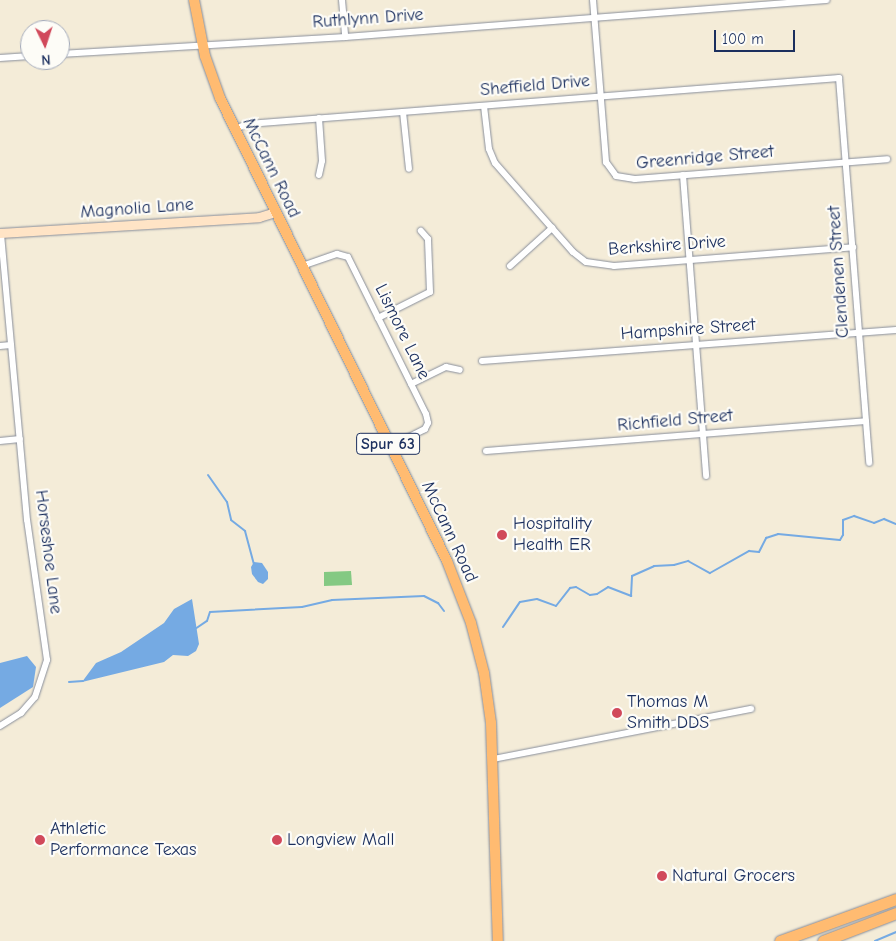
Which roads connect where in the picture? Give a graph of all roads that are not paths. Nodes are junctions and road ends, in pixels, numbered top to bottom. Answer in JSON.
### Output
{"nodes":[{"id":1,"x":194,"y":0,"type":"edge"},
{"id":2,"x":342,"y":0,"type":"edge"},
{"id":3,"x":593,"y":0,"type":"edge"},
{"id":4,"x":827,"y":0,"type":"edge"},
{"id":5,"x":594,"y":18,"type":"junction"},
{"id":6,"x":345,"y":36,"type":"junction"},
{"id":7,"x":202,"y":45,"type":"junction"},
{"id":8,"x":70,"y":53,"type":"edge"},
{"id":9,"x":20,"y":57,"type":"edge"},
{"id":10,"x":0,"y":58,"type":"edge"},
{"id":11,"x":839,"y":78,"type":"joint"},
{"id":12,"x":601,"y":96,"type":"junction"},
{"id":13,"x":484,"y":106,"type":"junction"},
{"id":14,"x":403,"y":112,"type":"junction"},
{"id":15,"x":319,"y":118,"type":"junction"},
{"id":16,"x":234,"y":129,"type":"junction"},
{"id":17,"x":887,"y":159,"type":"dead end"},
{"id":18,"x":846,"y":162,"type":"junction"},
{"id":19,"x":409,"y":169,"type":"dead end"},
{"id":20,"x":319,"y":174,"type":"dead end"},
{"id":21,"x":683,"y":175,"type":"junction"},
{"id":22,"x":275,"y":212,"type":"junction"},
{"id":23,"x":552,"y":228,"type":"junction"},
{"id":24,"x":421,"y":231,"type":"dead end"},
{"id":25,"x":0,"y":233,"type":"edge"},
{"id":26,"x":853,"y":247,"type":"junction"},
{"id":27,"x":690,"y":260,"type":"junction"},
{"id":28,"x":302,"y":266,"type":"junction"},
{"id":29,"x":510,"y":266,"type":"dead end"},
{"id":30,"x":378,"y":318,"type":"junction"},
{"id":31,"x":896,"y":330,"type":"edge"},
{"id":32,"x":859,"y":332,"type":"junction"},
{"id":33,"x":12,"y":345,"type":"junction"},
{"id":34,"x":696,"y":345,"type":"junction"},
{"id":35,"x":0,"y":346,"type":"edge"},
{"id":36,"x":482,"y":362,"type":"dead end"},
{"id":37,"x":460,"y":370,"type":"dead end"},
{"id":38,"x":411,"y":384,"type":"junction"},
{"id":39,"x":866,"y":421,"type":"junction"},
{"id":40,"x":703,"y":434,"type":"junction"},
{"id":41,"x":20,"y":439,"type":"junction"},
{"id":42,"x":0,"y":441,"type":"edge"},
{"id":43,"x":389,"y":447,"type":"junction"},
{"id":44,"x":486,"y":451,"type":"dead end"},
{"id":45,"x":869,"y":463,"type":"dead end"},
{"id":46,"x":706,"y":476,"type":"dead end"},
{"id":47,"x":751,"y":709,"type":"dead end"},
{"id":48,"x":0,"y":726,"type":"edge"},
{"id":49,"x":493,"y":759,"type":"junction"},
{"id":50,"x":896,"y":899,"type":"edge"},
{"id":51,"x":896,"y":913,"type":"edge"},
{"id":52,"x":792,"y":939,"type":"edge"},
{"id":53,"x":498,"y":941,"type":"edge"},
{"id":54,"x":780,"y":941,"type":"edge"},
{"id":55,"x":823,"y":941,"type":"edge"}],
"edges":[{"from":1,"to":7,"type":"main road","name":"McCann Road","number":"Spur 63"},
{"from":2,"to":6,"type":"street"},
{"from":3,"to":5,"type":"street","name":"Greenridge Street"},
{"from":4,"to":5,"type":"street","name":"Ruthlynn Drive"},
{"from":5,"to":6,"type":"street","name":"Ruthlynn Drive"},
{"from":5,"to":12,"type":"street","name":"Greenridge Street"},
{"from":6,"to":7,"type":"street","name":"Ruthlynn Drive"},
{"from":7,"to":8,"type":"street","name":"Ruthlynn Drive"},
{"from":7,"to":16,"type":"main road","name":"McCann Road","number":"Spur 63"},
{"from":9,"to":10,"type":"street"},
{"from":11,"to":12,"type":"street","name":"Sheffield Drive"},
{"from":11,"to":18,"type":"street","name":"Clendenen Street"},
{"from":12,"to":13,"type":"street","name":"Sheffield Drive"},
{"from":12,"to":21,"type":"street","name":"Greenridge Street"},
{"from":13,"to":14,"type":"street","name":"Sheffield Drive"},
{"from":13,"to":23,"type":"street","name":"Berkshire Drive"},
{"from":14,"to":15,"type":"street","name":"Sheffield Drive"},
{"from":14,"to":19,"type":"street"},
{"from":15,"to":16,"type":"street","name":"Sheffield Drive"},
{"from":15,"to":20,"type":"street"},
{"from":16,"to":22,"type":"main road","name":"McCann Road","number":"Spur 63"},
{"from":17,"to":18,"type":"street","name":"Greenridge Street"},
{"from":18,"to":21,"type":"street","name":"Greenridge Street"},
{"from":18,"to":26,"type":"street","name":"Clendenen Street"},
{"from":21,"to":27,"type":"street"},
{"from":22,"to":25,"type":"main road","name":"Magnolia Lane"},
{"from":22,"to":28,"type":"main road","name":"McCann Road","number":"Spur 63"},
{"from":23,"to":27,"type":"street","name":"Berkshire Drive"},
{"from":23,"to":29,"type":"street"},
{"from":24,"to":30,"type":"street"},
{"from":25,"to":33,"type":"street","name":"Horseshoe Lane"},
{"from":26,"to":27,"type":"street","name":"Berkshire Drive"},
{"from":26,"to":32,"type":"street","name":"Clendenen Street"},
{"from":27,"to":34,"type":"street"},
{"from":28,"to":30,"type":"street","name":"Lismore Lane"},
{"from":28,"to":43,"type":"main road","name":"McCann Road","number":"Spur 63"},
{"from":30,"to":38,"type":"street","name":"Lismore Lane"},
{"from":31,"to":32,"type":"street","name":"Hampshire Street"},
{"from":32,"to":34,"type":"street","name":"Hampshire Street"},
{"from":32,"to":39,"type":"street","name":"Clendenen Street"},
{"from":33,"to":35,"type":"street"},
{"from":33,"to":41,"type":"street","name":"Horseshoe Lane"},
{"from":34,"to":36,"type":"street","name":"Hampshire Street"},
{"from":34,"to":40,"type":"street"},
{"from":37,"to":38,"type":"street"},
{"from":38,"to":43,"type":"street","name":"Lismore Lane"},
{"from":39,"to":40,"type":"street","name":"Richfield Street"},
{"from":39,"to":45,"type":"street","name":"Clendenen Street"},
{"from":40,"to":44,"type":"street","name":"Richfield Street"},
{"from":40,"to":46,"type":"street"},
{"from":41,"to":42,"type":"street"},
{"from":41,"to":48,"type":"street","name":"Horseshoe Lane"},
{"from":43,"to":49,"type":"main road","name":"McCann Road","number":"Spur 63"},
{"from":47,"to":49,"type":"street"},
{"from":49,"to":53,"type":"main road","name":"McCann Road","number":"Spur 63"},
{"from":50,"to":52,"type":"highway"},
{"from":51,"to":55,"type":"highway"},
{"from":52,"to":54,"type":"highway"}]}
